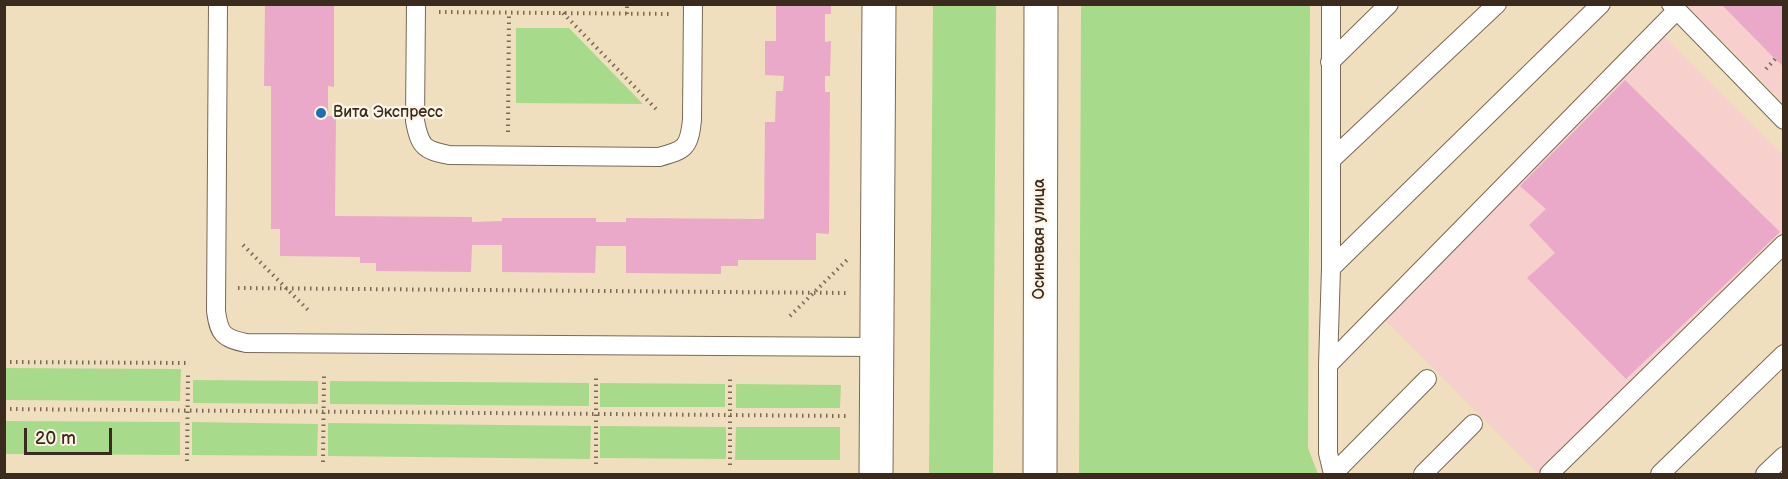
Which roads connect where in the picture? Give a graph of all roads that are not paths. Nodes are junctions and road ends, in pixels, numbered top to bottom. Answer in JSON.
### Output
{"nodes":[{"id":1,"x":218,"y":4,"type":"edge"},
{"id":2,"x":879,"y":4,"type":"edge"},
{"id":3,"x":1041,"y":4,"type":"edge"},
{"id":4,"x":1331,"y":4,"type":"edge"},
{"id":5,"x":1389,"y":4,"type":"edge"},
{"id":6,"x":1497,"y":4,"type":"edge"},
{"id":7,"x":1601,"y":4,"type":"edge"},
{"id":8,"x":1674,"y":7,"type":"edge"},
{"id":9,"x":416,"y":8,"type":"edge"},
{"id":10,"x":693,"y":9,"type":"edge"},
{"id":11,"x":1330,"y":62,"type":"junction"},
{"id":12,"x":1784,"y":120,"type":"edge"},
{"id":13,"x":1331,"y":160,"type":"junction"},
{"id":14,"x":1784,"y":244,"type":"edge"},
{"id":15,"x":1331,"y":268,"type":"junction"},
{"id":16,"x":877,"y":347,"type":"junction"},
{"id":17,"x":1784,"y":354,"type":"edge"},
{"id":18,"x":1328,"y":365,"type":"junction"},
{"id":19,"x":1427,"y":379,"type":"dead end"},
{"id":20,"x":1473,"y":424,"type":"dead end"},
{"id":21,"x":1784,"y":456,"type":"edge"},
{"id":22,"x":876,"y":474,"type":"edge"},
{"id":23,"x":1040,"y":474,"type":"edge"},
{"id":24,"x":1333,"y":474,"type":"edge"},
{"id":25,"x":1423,"y":474,"type":"edge"},
{"id":26,"x":1549,"y":474,"type":"edge"},
{"id":27,"x":1660,"y":474,"type":"edge"},
{"id":28,"x":1765,"y":474,"type":"edge"}],
"edges":[{"from":1,"to":16,"type":"lane"},
{"from":2,"to":16,"type":"street"},
{"from":3,"to":23,"type":"street","name":"Осиновая улица"},
{"from":4,"to":11,"type":"lane"},
{"from":5,"to":11,"type":"lane"},
{"from":6,"to":13,"type":"lane"},
{"from":7,"to":15,"type":"lane"},
{"from":8,"to":12,"type":"lane"},
{"from":8,"to":18,"type":"lane"},
{"from":9,"to":10,"type":"lane"},
{"from":11,"to":13,"type":"lane"},
{"from":13,"to":15,"type":"lane"},
{"from":14,"to":26,"type":"lane"},
{"from":15,"to":18,"type":"lane"},
{"from":16,"to":22,"type":"street"},
{"from":17,"to":27,"type":"lane"},
{"from":18,"to":24,"type":"lane"},
{"from":19,"to":24,"type":"lane"},
{"from":20,"to":25,"type":"lane"},
{"from":21,"to":28,"type":"lane"}]}
